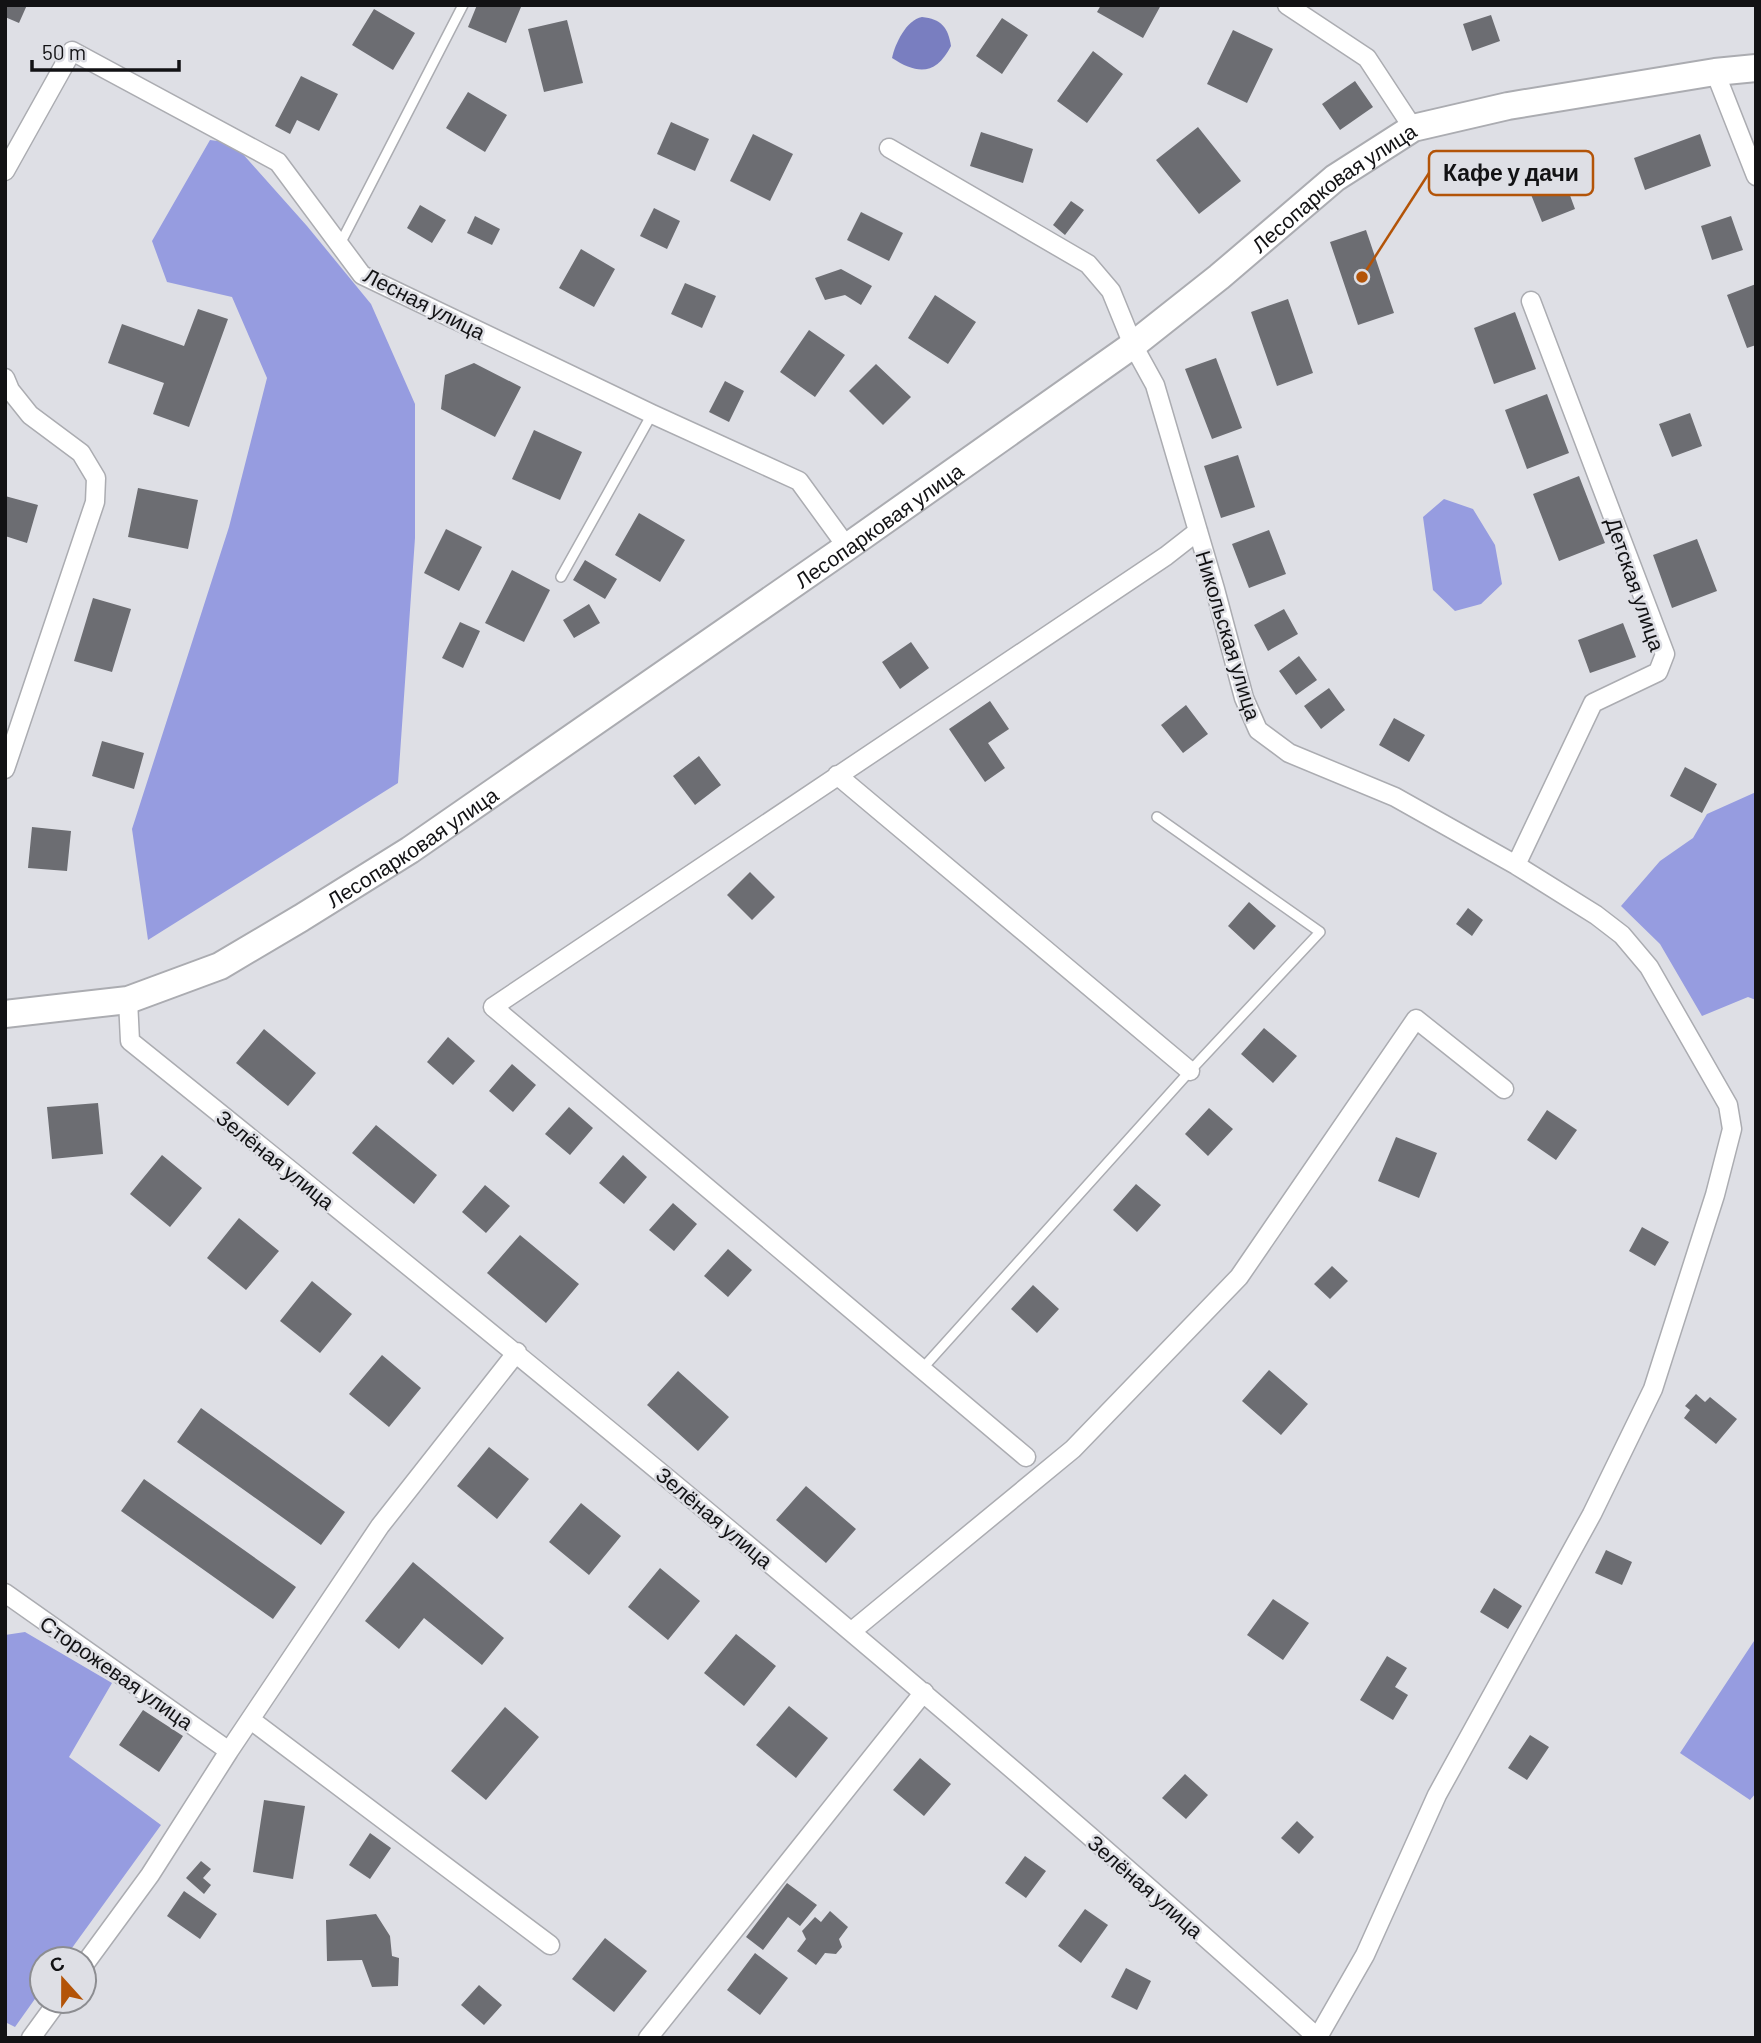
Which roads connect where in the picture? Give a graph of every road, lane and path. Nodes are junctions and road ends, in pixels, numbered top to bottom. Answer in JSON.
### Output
{"nodes":[{"id":1,"x":463,"y":5,"type":"edge"},
{"id":2,"x":1287,"y":5,"type":"edge"},
{"id":3,"x":1756,"y":68,"type":"edge"},
{"id":4,"x":1715,"y":72,"type":"junction"},
{"id":5,"x":1413,"y":128,"type":"junction"},
{"id":6,"x":889,"y":148,"type":"dead end"},
{"id":7,"x":5,"y":171,"type":"edge"},
{"id":8,"x":1756,"y":176,"type":"edge"},
{"id":9,"x":340,"y":244,"type":"junction"},
{"id":10,"x":1531,"y":301,"type":"dead end"},
{"id":11,"x":1133,"y":345,"type":"junction"},
{"id":12,"x":5,"y":378,"type":"edge"},
{"id":13,"x":652,"y":414,"type":"junction"},
{"id":14,"x":1198,"y":531,"type":"junction"},
{"id":15,"x":847,"y":547,"type":"junction"},
{"id":16,"x":561,"y":577,"type":"dead end"},
{"id":17,"x":5,"y":769,"type":"edge"},
{"id":18,"x":837,"y":775,"type":"junction"},
{"id":19,"x":1157,"y":817,"type":"dead end"},
{"id":20,"x":1516,"y":865,"type":"junction"},
{"id":21,"x":128,"y":1000,"type":"junction"},
{"id":22,"x":5,"y":1014,"type":"edge"},
{"id":23,"x":1190,"y":1072,"type":"junction"},
{"id":24,"x":1504,"y":1089,"type":"dead end"},
{"id":25,"x":517,"y":1352,"type":"junction"},
{"id":26,"x":922,"y":1369,"type":"junction"},
{"id":27,"x":1026,"y":1457,"type":"dead end"},
{"id":28,"x":5,"y":1593,"type":"edge"},
{"id":29,"x":852,"y":1631,"type":"junction"},
{"id":30,"x":924,"y":1692,"type":"junction"},
{"id":31,"x":251,"y":1720,"type":"junction"},
{"id":32,"x":229,"y":1751,"type":"junction"},
{"id":33,"x":550,"y":1945,"type":"dead end"},
{"id":34,"x":98,"y":1946,"type":"edge"},
{"id":35,"x":48,"y":2015,"type":"edge"},
{"id":36,"x":31,"y":2038,"type":"edge"},
{"id":37,"x":648,"y":2038,"type":"edge"},
{"id":38,"x":1318,"y":2038,"type":"edge"}],
"edges":[{"from":1,"to":9,"type":"lane"},
{"from":2,"to":5,"type":"street"},
{"from":3,"to":4,"type":"street","name":"Лесопарковая улица"},
{"from":4,"to":5,"type":"street","name":"Лесопарковая улица"},
{"from":4,"to":8,"type":"street"},
{"from":5,"to":11,"type":"street","name":"Лесопарковая улица"},
{"from":6,"to":11,"type":"street","name":"Никольская улица"},
{"from":7,"to":9,"type":"street","name":"Лесная улица"},
{"from":9,"to":13,"type":"street","name":"Лесная улица"},
{"from":10,"to":20,"type":"street","name":"Детская улица"},
{"from":11,"to":14,"type":"street","name":"Никольская улица"},
{"from":11,"to":15,"type":"street","name":"Лесопарковая улица"},
{"from":12,"to":17,"type":"street"},
{"from":13,"to":15,"type":"street","name":"Лесная улица"},
{"from":13,"to":16,"type":"lane"},
{"from":14,"to":18,"type":"street"},
{"from":14,"to":20,"type":"street","name":"Никольская улица"},
{"from":15,"to":21,"type":"street","name":"Лесопарковая улица"},
{"from":18,"to":23,"type":"street"},
{"from":18,"to":26,"type":"street"},
{"from":19,"to":23,"type":"lane"},
{"from":20,"to":38,"type":"street","name":"Никольская улица"},
{"from":21,"to":22,"type":"street","name":"Лесопарковая улица"},
{"from":21,"to":25,"type":"street","name":"Зелёная улица"},
{"from":23,"to":26,"type":"lane"},
{"from":24,"to":29,"type":"street"},
{"from":25,"to":29,"type":"street","name":"Зелёная улица"},
{"from":25,"to":31,"type":"street"},
{"from":26,"to":27,"type":"street"},
{"from":28,"to":32,"type":"street","name":"Сторожевая улица"},
{"from":29,"to":30,"type":"street","name":"Зелёная улица"},
{"from":30,"to":37,"type":"street"},
{"from":30,"to":38,"type":"street","name":"Зелёная улица"},
{"from":31,"to":32,"type":"street"},
{"from":31,"to":33,"type":"street"},
{"from":32,"to":34,"type":"street"},
{"from":35,"to":36,"type":"street"}]}
